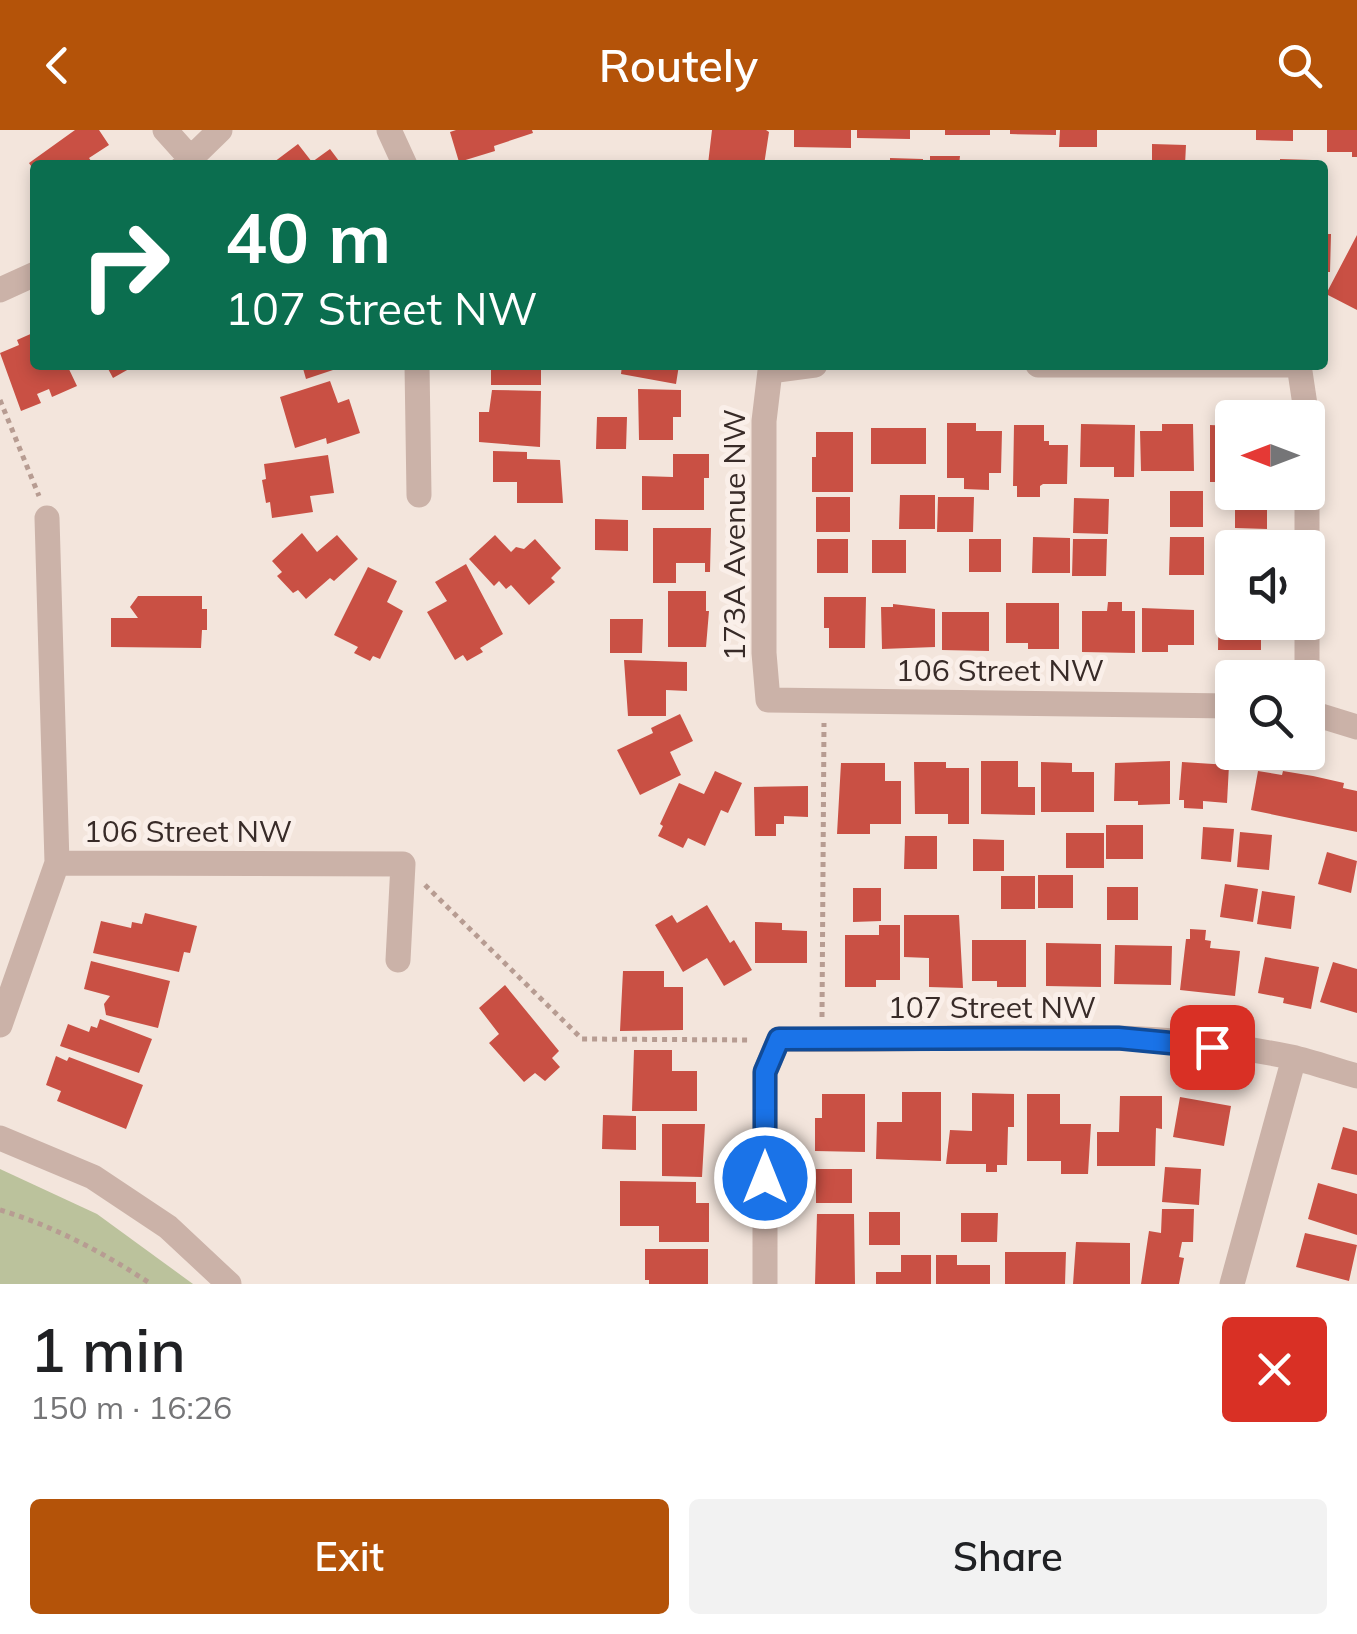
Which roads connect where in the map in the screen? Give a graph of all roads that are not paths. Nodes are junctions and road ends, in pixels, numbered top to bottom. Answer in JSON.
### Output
{"nodes":[{"id":1,"x":165,"y":130,"type":"edge"},
{"id":2,"x":220,"y":130,"type":"edge"},
{"id":3,"x":389,"y":130,"type":"edge"},
{"id":4,"x":186,"y":160,"type":"edge"},
{"id":5,"x":189,"y":160,"type":"edge"},
{"id":6,"x":403,"y":160,"type":"edge"},
{"id":7,"x":30,"y":276,"type":"edge"},
{"id":8,"x":0,"y":290,"type":"edge"},
{"id":9,"x":417,"y":370,"type":"edge"},
{"id":10,"x":783,"y":370,"type":"edge"},
{"id":11,"x":1301,"y":370,"type":"edge"},
{"id":12,"x":1305,"y":400,"type":"edge"},
{"id":13,"x":418,"y":494,"type":"dead end"},
{"id":14,"x":47,"y":518,"type":"road end"},
{"id":15,"x":768,"y":700,"type":"joint"},
{"id":16,"x":1215,"y":706,"type":"edge"},
{"id":17,"x":1325,"y":717,"type":"edge"},
{"id":18,"x":1357,"y":727,"type":"edge"},
{"id":19,"x":57,"y":863,"type":"junction"},
{"id":20,"x":398,"y":960,"type":"dead end"},
{"id":21,"x":0,"y":1025,"type":"edge"},
{"id":22,"x":1294,"y":1058,"type":"junction"},
{"id":23,"x":1357,"y":1076,"type":"edge"},
{"id":24,"x":0,"y":1138,"type":"edge"},
{"id":25,"x":230,"y":1284,"type":"edge"},
{"id":26,"x":764,"y":1284,"type":"edge"},
{"id":27,"x":1232,"y":1284,"type":"edge"}],
"edges":[{"from":1,"to":4,"type":"street"},
{"from":2,"to":5,"type":"street"},
{"from":3,"to":6,"type":"street"},
{"from":7,"to":8,"type":"street"},
{"from":9,"to":13,"type":"street"},
{"from":10,"to":15,"type":"street","name":"173A Avenue NW"},
{"from":11,"to":12,"type":"street"},
{"from":14,"to":19,"type":"street"},
{"from":15,"to":16,"type":"street","name":"106 Street NW"},
{"from":17,"to":18,"type":"street"},
{"from":19,"to":20,"type":"street","name":"106 Street NW"},
{"from":19,"to":21,"type":"street"},
{"from":22,"to":23,"type":"street","name":"107 Street NW"},
{"from":22,"to":26,"type":"street","name":"107 Street NW"},
{"from":22,"to":27,"type":"street"},
{"from":24,"to":25,"type":"street"}]}
